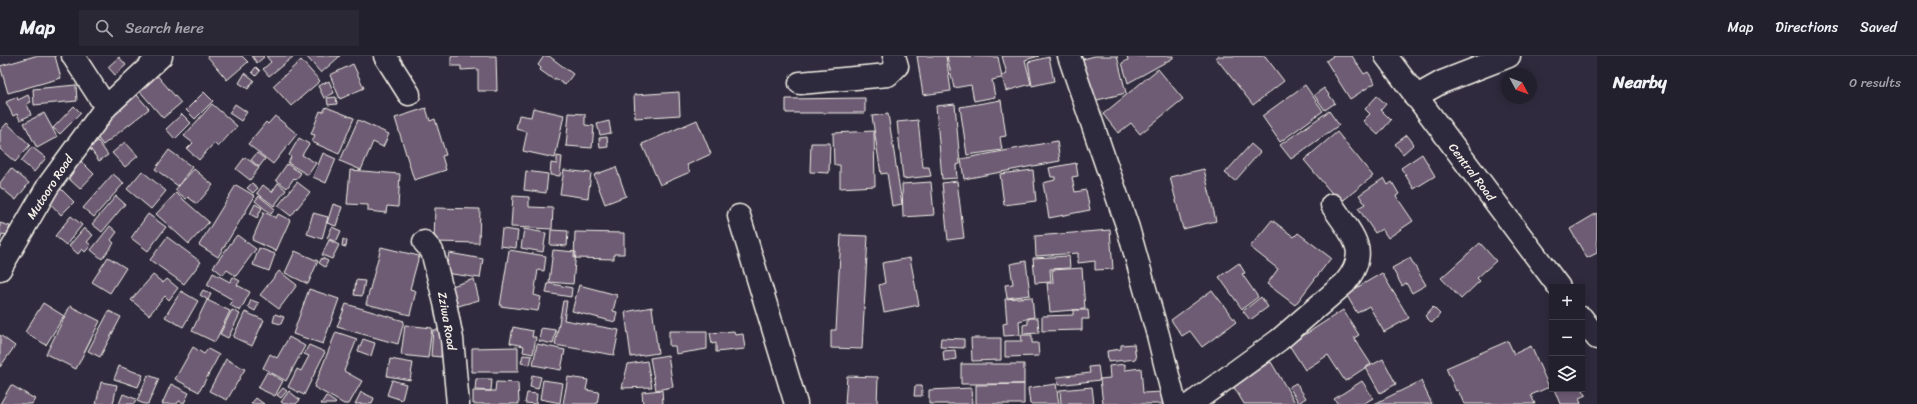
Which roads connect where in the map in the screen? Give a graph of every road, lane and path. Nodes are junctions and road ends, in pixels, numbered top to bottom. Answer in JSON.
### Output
{"nodes":[{"id":1,"x":73,"y":56,"type":"edge"},
{"id":2,"x":161,"y":56,"type":"edge"},
{"id":3,"x":385,"y":56,"type":"edge"},
{"id":4,"x":894,"y":56,"type":"edge"},
{"id":5,"x":1069,"y":56,"type":"edge"},
{"id":6,"x":1386,"y":56,"type":"edge"},
{"id":7,"x":1509,"y":56,"type":"edge"},
{"id":8,"x":800,"y":83,"type":"dead end"},
{"id":9,"x":409,"y":94,"type":"dead end"},
{"id":10,"x":1415,"y":97,"type":"junction"},
{"id":11,"x":106,"y":107,"type":"junction"},
{"id":12,"x":1332,"y":205,"type":"dead end"},
{"id":13,"x":739,"y":216,"type":"dead end"},
{"id":14,"x":424,"y":242,"type":"dead end"},
{"id":15,"x":0,"y":269,"type":"edge"},
{"id":16,"x":1556,"y":284,"type":"edge"},
{"id":17,"x":1584,"y":320,"type":"edge"},
{"id":18,"x":1597,"y":338,"type":"edge"},
{"id":19,"x":458,"y":404,"type":"edge"},
{"id":20,"x":796,"y":404,"type":"edge"},
{"id":21,"x":1175,"y":404,"type":"edge"},
{"id":22,"x":1191,"y":404,"type":"edge"}],
"edges":[{"from":1,"to":11,"type":"street"},
{"from":2,"to":11,"type":"street","name":"Mutooro Road"},
{"from":3,"to":9,"type":"street"},
{"from":4,"to":8,"type":"street"},
{"from":5,"to":21,"type":"street"},
{"from":6,"to":10,"type":"street","name":"Central Road"},
{"from":7,"to":10,"type":"street"},
{"from":10,"to":16,"type":"street","name":"Central Road"},
{"from":11,"to":15,"type":"street","name":"Mutooro Road"},
{"from":12,"to":22,"type":"street"},
{"from":13,"to":20,"type":"street"},
{"from":14,"to":19,"type":"street","name":"Zziwa Road"},
{"from":17,"to":18,"type":"street"}]}
